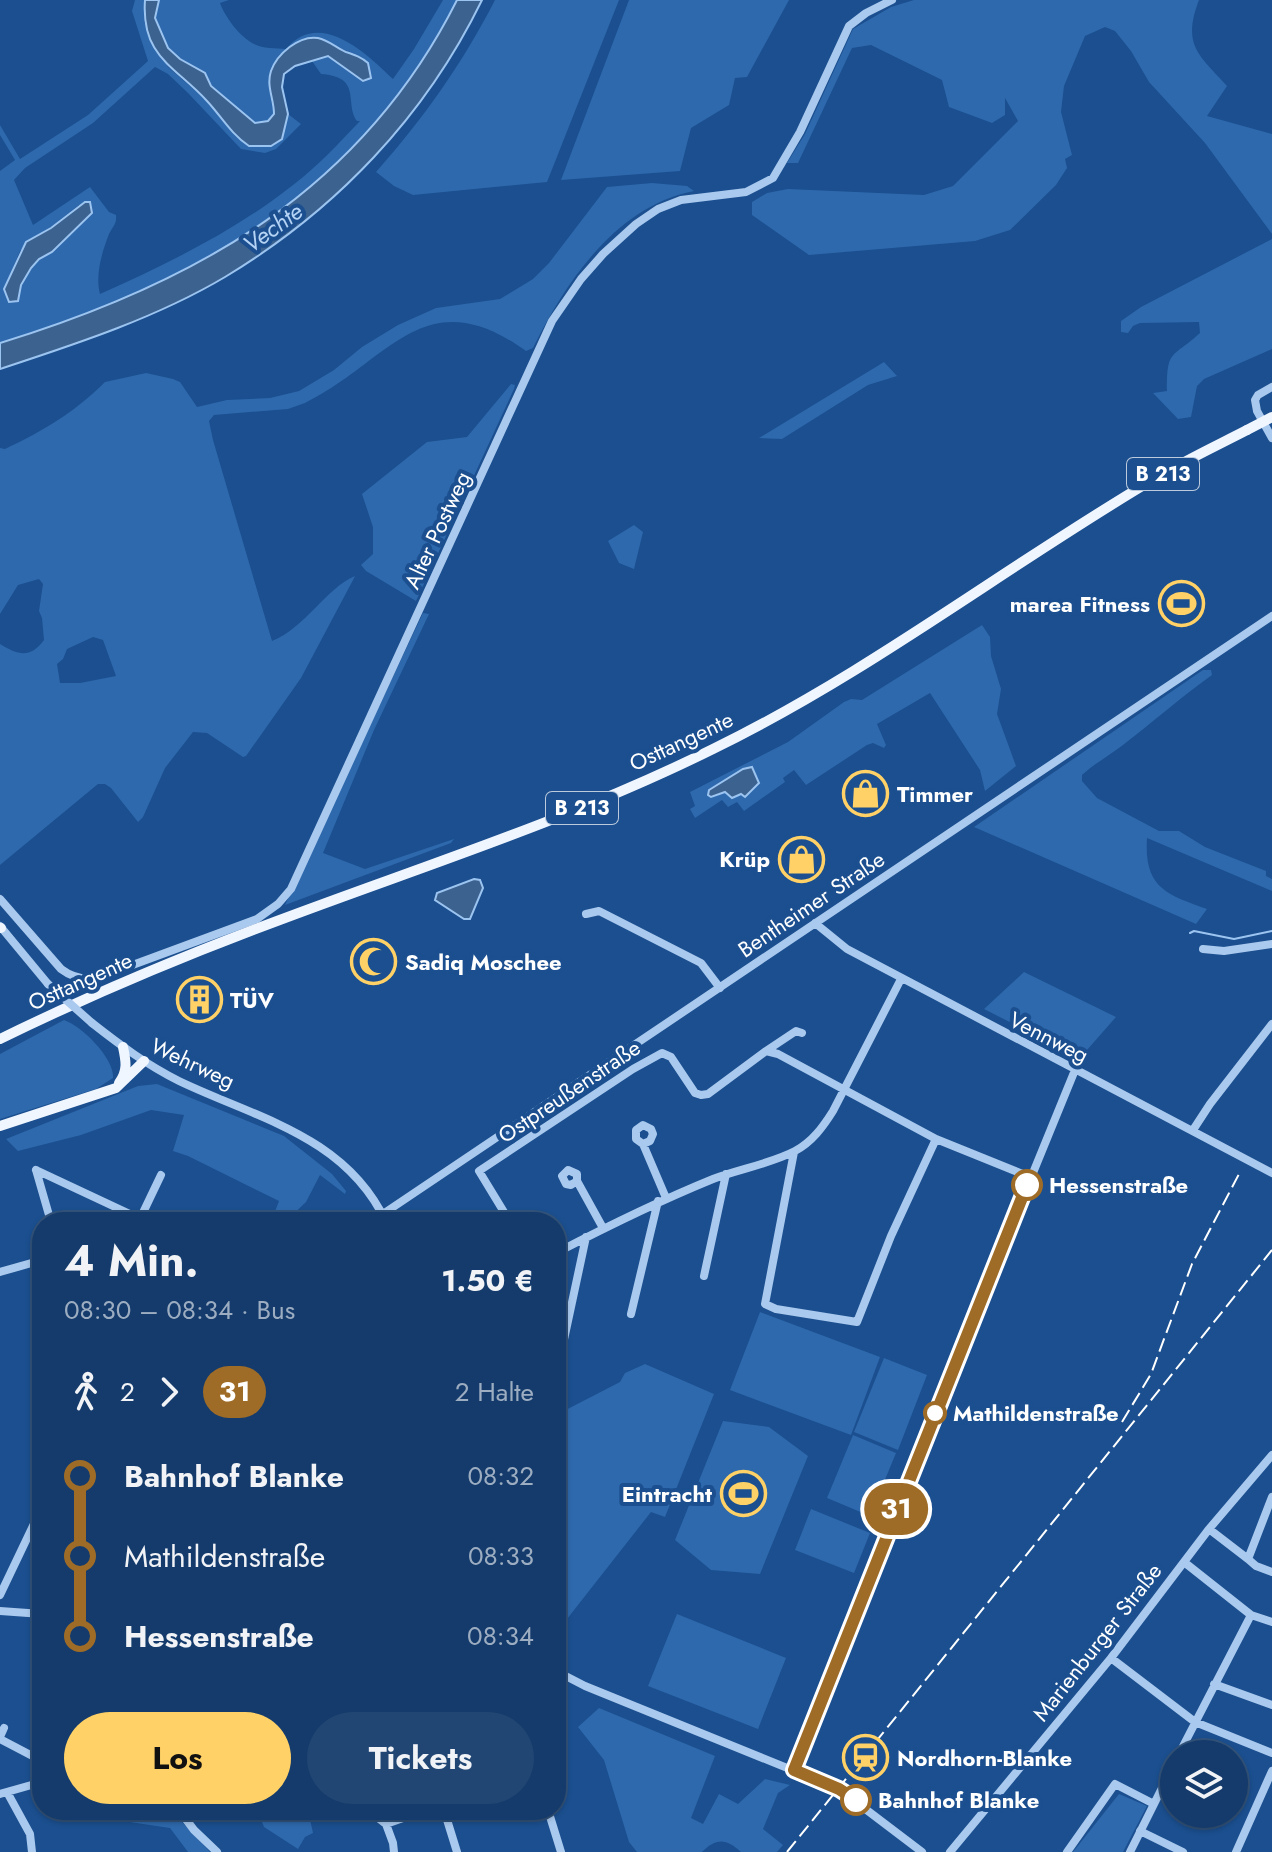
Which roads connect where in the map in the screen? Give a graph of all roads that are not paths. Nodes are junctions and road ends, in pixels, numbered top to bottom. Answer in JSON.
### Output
{"nodes":[{"id":1,"x":892,"y":0,"type":"edge"},
{"id":2,"x":1272,"y":387,"type":"edge"},
{"id":3,"x":1272,"y":417,"type":"edge"},
{"id":4,"x":1272,"y":423,"type":"edge"},
{"id":5,"x":1247,"y":430,"type":"junction"},
{"id":6,"x":1272,"y":438,"type":"edge"},
{"id":7,"x":1272,"y":616,"type":"edge"},
{"id":8,"x":0,"y":899,"type":"edge"},
{"id":9,"x":586,"y":914,"type":"dead end"},
{"id":10,"x":815,"y":923,"type":"junction"},
{"id":11,"x":0,"y":927,"type":"edge"},
{"id":12,"x":1272,"y":944,"type":"edge"},
{"id":13,"x":1203,"y":949,"type":"dead end"},
{"id":14,"x":901,"y":979,"type":"junction"},
{"id":15,"x":720,"y":988,"type":"junction"},
{"id":16,"x":1272,"y":1024,"type":"edge"},
{"id":17,"x":802,"y":1033,"type":"dead end"},
{"id":18,"x":0,"y":1039,"type":"edge"},
{"id":19,"x":123,"y":1047,"type":"junction"},
{"id":20,"x":766,"y":1051,"type":"junction"},
{"id":21,"x":144,"y":1061,"type":"junction"},
{"id":22,"x":1075,"y":1070,"type":"junction"},
{"id":23,"x":116,"y":1088,"type":"junction"},
{"id":24,"x":843,"y":1090,"type":"junction"},
{"id":25,"x":0,"y":1126,"type":"edge"},
{"id":26,"x":1193,"y":1130,"type":"junction"},
{"id":27,"x":936,"y":1139,"type":"junction"},
{"id":28,"x":643,"y":1144,"type":"dead end"},
{"id":29,"x":794,"y":1152,"type":"junction"},
{"id":30,"x":1272,"y":1173,"type":"edge"},
{"id":31,"x":726,"y":1174,"type":"junction"},
{"id":32,"x":161,"y":1175,"type":"dead end"},
{"id":33,"x":1030,"y":1177,"type":"junction"},
{"id":34,"x":577,"y":1181,"type":"dead end"},
{"id":35,"x":662,"y":1199,"type":"junction"},
{"id":36,"x":48,"y":1212,"type":"edge"},
{"id":37,"x":123,"y":1212,"type":"edge"},
{"id":38,"x":146,"y":1212,"type":"edge"},
{"id":39,"x":380,"y":1212,"type":"edge"},
{"id":40,"x":393,"y":1212,"type":"edge"},
{"id":41,"x":504,"y":1212,"type":"edge"},
{"id":42,"x":603,"y":1228,"type":"junction"},
{"id":43,"x":586,"y":1237,"type":"junction"},
{"id":44,"x":566,"y":1248,"type":"edge"},
{"id":45,"x":32,"y":1263,"type":"edge"},
{"id":46,"x":0,"y":1272,"type":"edge"},
{"id":47,"x":704,"y":1276,"type":"dead end"},
{"id":48,"x":631,"y":1314,"type":"dead end"},
{"id":49,"x":566,"y":1330,"type":"edge"},
{"id":50,"x":1272,"y":1455,"type":"edge"},
{"id":51,"x":1272,"y":1497,"type":"edge"},
{"id":52,"x":32,"y":1528,"type":"edge"},
{"id":53,"x":1209,"y":1529,"type":"junction"},
{"id":54,"x":1248,"y":1559,"type":"junction"},
{"id":55,"x":1184,"y":1562,"type":"junction"},
{"id":56,"x":1272,"y":1572,"type":"edge"},
{"id":57,"x":0,"y":1595,"type":"edge"},
{"id":58,"x":0,"y":1611,"type":"edge"},
{"id":59,"x":32,"y":1613,"type":"edge"},
{"id":60,"x":1251,"y":1615,"type":"junction"},
{"id":61,"x":1272,"y":1622,"type":"edge"},
{"id":62,"x":1111,"y":1658,"type":"junction"},
{"id":63,"x":566,"y":1676,"type":"edge"},
{"id":64,"x":1214,"y":1684,"type":"junction"},
{"id":65,"x":1272,"y":1705,"type":"edge"},
{"id":66,"x":1195,"y":1722,"type":"junction"},
{"id":67,"x":1,"y":1734,"type":"edge"},
{"id":68,"x":1186,"y":1740,"type":"edge"},
{"id":69,"x":1272,"y":1753,"type":"edge"},
{"id":70,"x":32,"y":1754,"type":"edge"},
{"id":71,"x":794,"y":1770,"type":"junction"},
{"id":72,"x":1272,"y":1773,"type":"edge"},
{"id":73,"x":32,"y":1785,"type":"edge"},
{"id":74,"x":1160,"y":1792,"type":"edge"},
{"id":75,"x":3,"y":1793,"type":"edge"},
{"id":76,"x":1154,"y":1804,"type":"junction"},
{"id":77,"x":186,"y":1820,"type":"edge"},
{"id":78,"x":381,"y":1820,"type":"edge"},
{"id":79,"x":397,"y":1820,"type":"edge"},
{"id":80,"x":447,"y":1820,"type":"edge"},
{"id":81,"x":551,"y":1820,"type":"edge"},
{"id":82,"x":386,"y":1824,"type":"junction"},
{"id":83,"x":1140,"y":1831,"type":"junction"},
{"id":84,"x":32,"y":1852,"type":"edge"},
{"id":85,"x":217,"y":1852,"type":"edge"},
{"id":86,"x":394,"y":1852,"type":"edge"},
{"id":87,"x":457,"y":1852,"type":"edge"},
{"id":88,"x":561,"y":1852,"type":"edge"},
{"id":89,"x":922,"y":1852,"type":"edge"},
{"id":90,"x":950,"y":1852,"type":"edge"},
{"id":91,"x":1067,"y":1852,"type":"edge"},
{"id":92,"x":1130,"y":1852,"type":"edge"},
{"id":93,"x":1183,"y":1852,"type":"edge"},
{"id":94,"x":1236,"y":1852,"type":"edge"}],
"edges":[{"from":1,"to":8,"type":"street","name":"Alter Postweg"},
{"from":2,"to":6,"type":"street"},
{"from":3,"to":5,"type":"main road","number":"B 213","bridge":true},
{"from":4,"to":5,"type":"main road","bridge":true},
{"from":5,"to":18,"type":"main road","name":"Osttangente","number":"B 213"},
{"from":7,"to":10,"type":"street","name":"Bentheimer Straße"},
{"from":9,"to":15,"type":"street"},
{"from":10,"to":14,"type":"street","name":"Vennweg"},
{"from":10,"to":15,"type":"street","name":"Bentheimer Straße"},
{"from":11,"to":19,"type":"street","name":"Wehrweg","bridge":true},
{"from":12,"to":13,"type":"street"},
{"from":14,"to":22,"type":"street","name":"Vennweg"},
{"from":14,"to":24,"type":"street"},
{"from":15,"to":40,"type":"street","name":"Bentheimer Straße"},
{"from":16,"to":26,"type":"street"},
{"from":17,"to":20,"type":"street"},
{"from":19,"to":21,"type":"street","name":"Wehrweg"},
{"from":19,"to":23,"type":"main road"},
{"from":20,"to":24,"type":"street"},
{"from":20,"to":41,"type":"street","name":"Ostpreußenstraße"},
{"from":21,"to":23,"type":"main road"},
{"from":21,"to":39,"type":"street","name":"Wehrweg"},
{"from":22,"to":26,"type":"street","name":"Vennweg"},
{"from":22,"to":33,"type":"street"},
{"from":23,"to":25,"type":"main road"},
{"from":24,"to":27,"type":"street"},
{"from":24,"to":29,"type":"street"},
{"from":26,"to":30,"type":"street","name":"Vennweg"},
{"from":27,"to":29,"type":"street"},
{"from":27,"to":33,"type":"street"},
{"from":28,"to":35,"type":"street"},
{"from":29,"to":31,"type":"street"},
{"from":31,"to":35,"type":"street"},
{"from":31,"to":47,"type":"street"},
{"from":32,"to":38,"type":"street"},
{"from":33,"to":71,"type":"street"},
{"from":34,"to":42,"type":"street"},
{"from":35,"to":42,"type":"street"},
{"from":35,"to":48,"type":"street"},
{"from":36,"to":37,"type":"street"},
{"from":42,"to":43,"type":"street"},
{"from":43,"to":44,"type":"street"},
{"from":43,"to":49,"type":"street"},
{"from":45,"to":46,"type":"street"},
{"from":50,"to":53,"type":"street","name":"Marienburger Straße"},
{"from":51,"to":54,"type":"street"},
{"from":52,"to":57,"type":"street"},
{"from":53,"to":54,"type":"street"},
{"from":53,"to":55,"type":"street","name":"Marienburger Straße"},
{"from":54,"to":56,"type":"street"},
{"from":55,"to":60,"type":"street"},
{"from":55,"to":62,"type":"street","name":"Marienburger Straße"},
{"from":58,"to":59,"type":"street"},
{"from":60,"to":61,"type":"street"},
{"from":60,"to":64,"type":"street"},
{"from":62,"to":66,"type":"street"},
{"from":62,"to":90,"type":"street","name":"Marienburger Straße"},
{"from":63,"to":71,"type":"street"},
{"from":64,"to":65,"type":"street"},
{"from":64,"to":66,"type":"street"},
{"from":66,"to":68,"type":"street"},
{"from":66,"to":69,"type":"street"},
{"from":67,"to":70,"type":"street"},
{"from":71,"to":89,"type":"street"},
{"from":72,"to":94,"type":"street"},
{"from":73,"to":75,"type":"street"},
{"from":74,"to":76,"type":"street"},
{"from":75,"to":84,"type":"street"},
{"from":76,"to":83,"type":"street"},
{"from":76,"to":91,"type":"street"},
{"from":77,"to":85,"type":"street"},
{"from":78,"to":82,"type":"street"},
{"from":79,"to":82,"type":"street"},
{"from":80,"to":87,"type":"street"},
{"from":81,"to":88,"type":"street"},
{"from":82,"to":86,"type":"street"},
{"from":83,"to":92,"type":"street"},
{"from":83,"to":93,"type":"street"}]}
